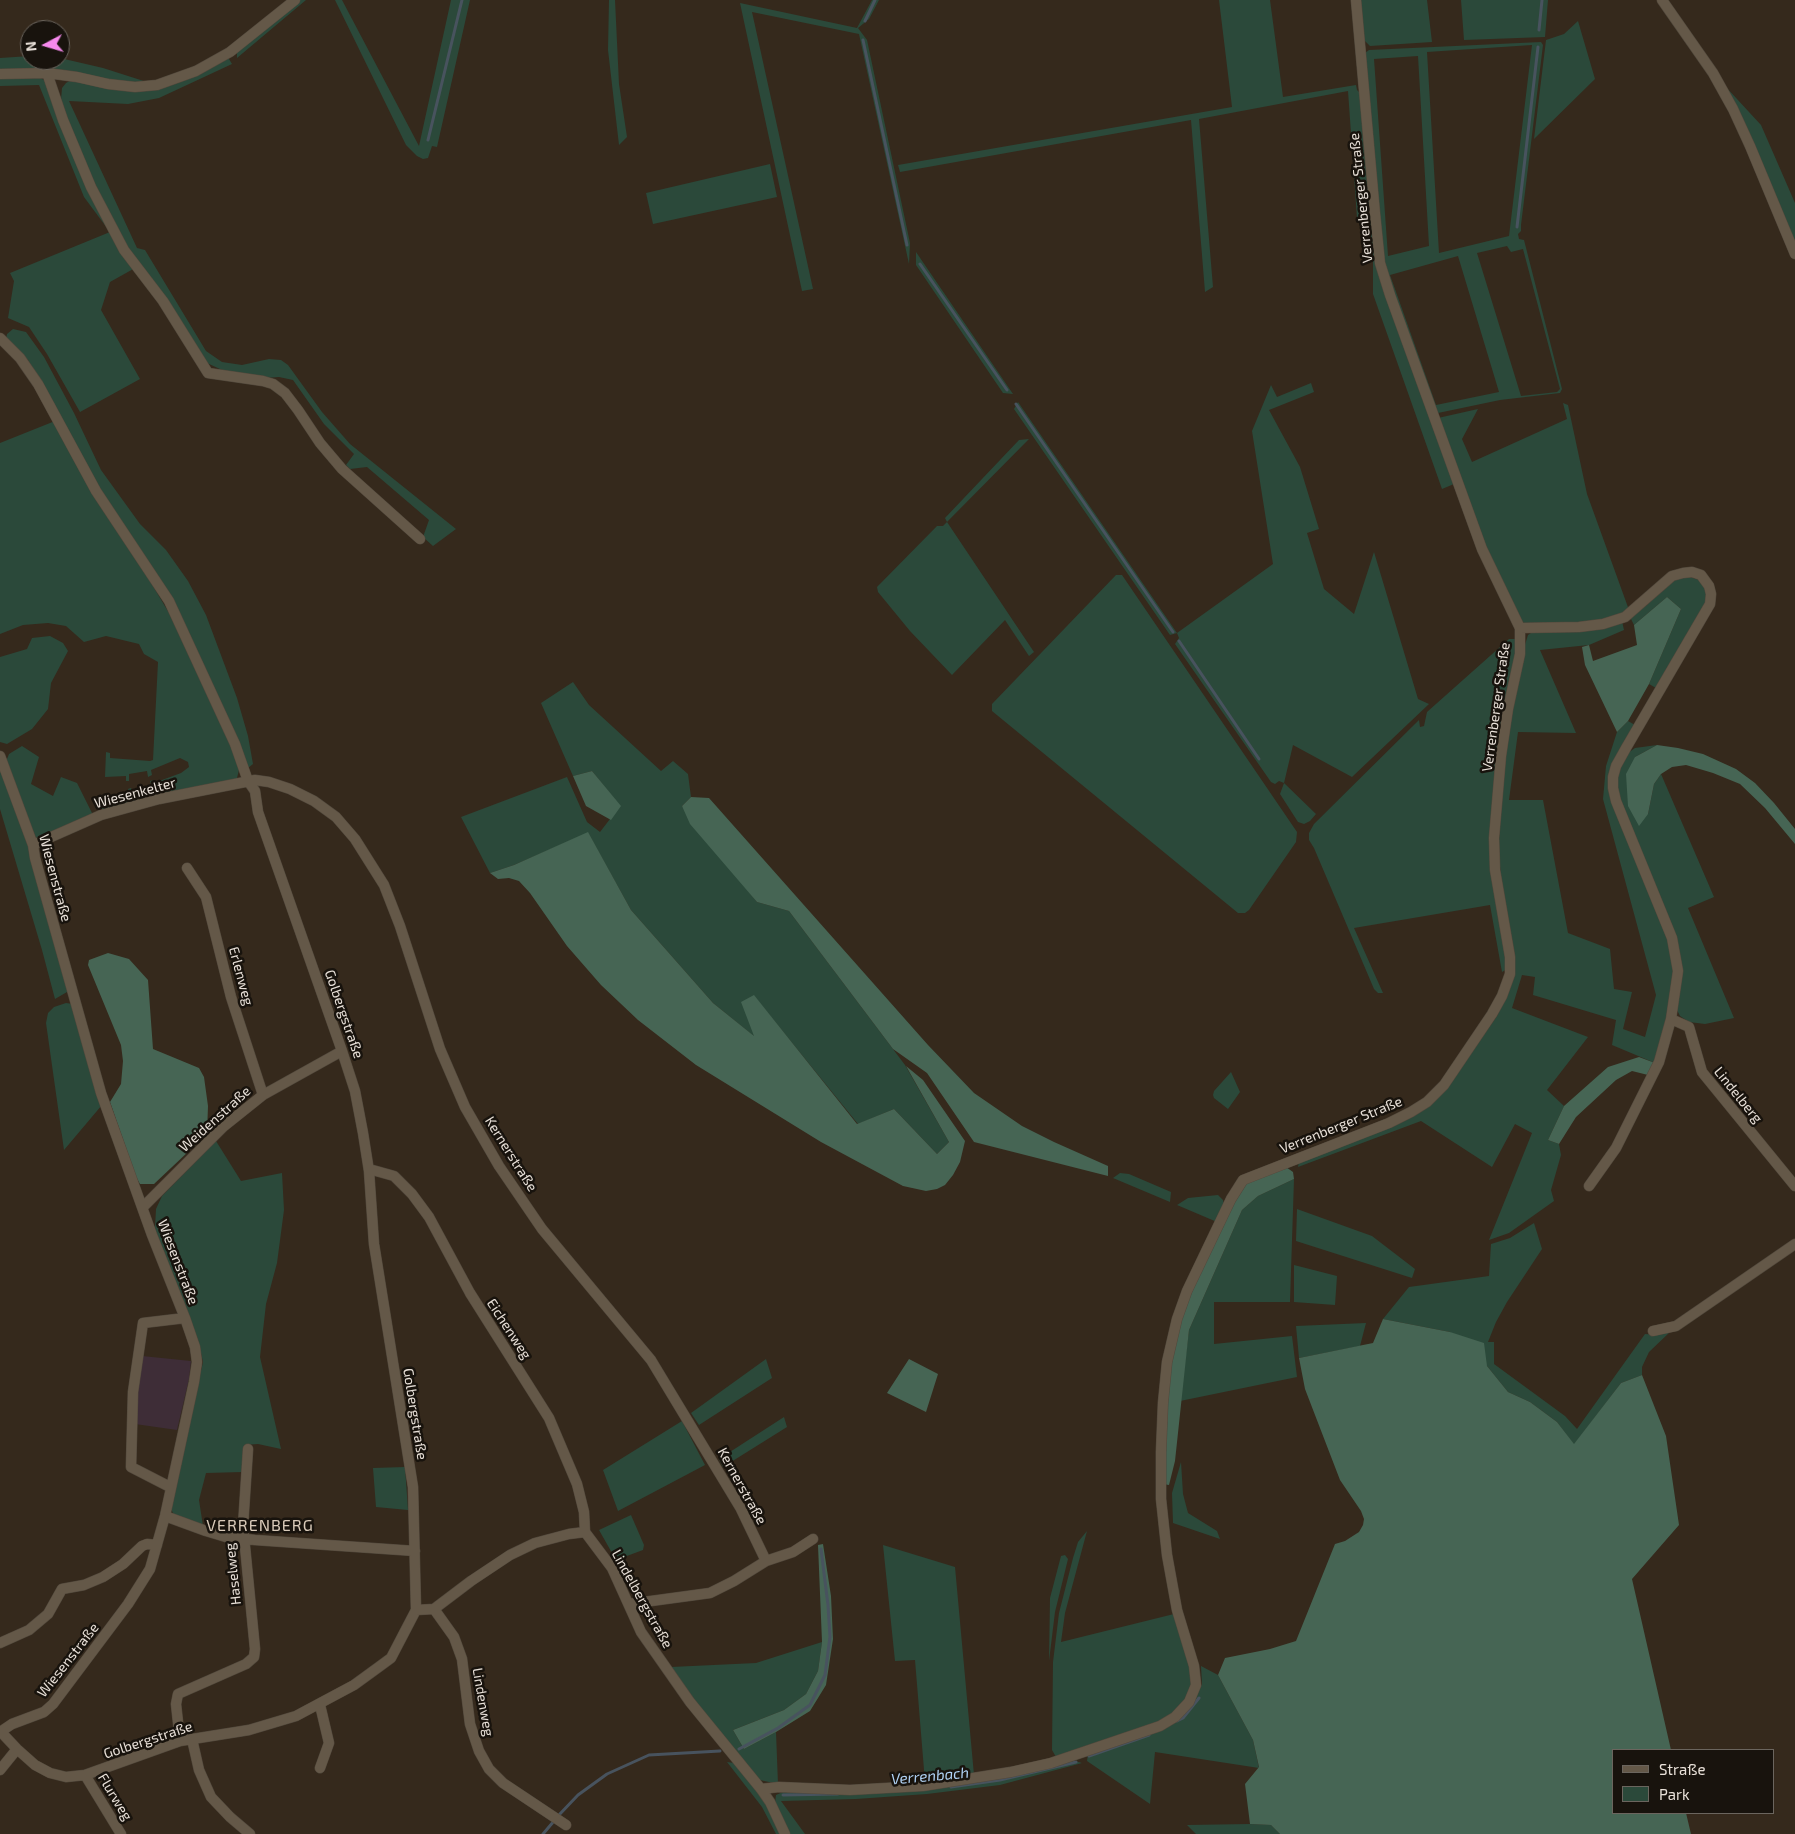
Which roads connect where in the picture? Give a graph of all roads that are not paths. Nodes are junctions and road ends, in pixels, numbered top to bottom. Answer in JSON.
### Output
{"nodes":[{"id":1,"x":295,"y":0,"type":"edge"},
{"id":2,"x":1356,"y":0,"type":"edge"},
{"id":3,"x":1662,"y":0,"type":"edge"},
{"id":4,"x":47,"y":73,"type":"junction"},
{"id":5,"x":0,"y":74,"type":"edge"},
{"id":6,"x":1795,"y":254,"type":"edge"},
{"id":7,"x":0,"y":338,"type":"edge"},
{"id":8,"x":420,"y":540,"type":"dead end"},
{"id":9,"x":1520,"y":628,"type":"junction"},
{"id":10,"x":0,"y":756,"type":"edge"},
{"id":11,"x":248,"y":781,"type":"junction"},
{"id":12,"x":33,"y":845,"type":"junction"},
{"id":13,"x":187,"y":868,"type":"dead end"},
{"id":14,"x":1672,"y":1019,"type":"junction"},
{"id":15,"x":342,"y":1051,"type":"junction"},
{"id":16,"x":262,"y":1095,"type":"junction"},
{"id":17,"x":369,"y":1169,"type":"junction"},
{"id":18,"x":1589,"y":1186,"type":"dead end"},
{"id":19,"x":1795,"y":1186,"type":"edge"},
{"id":20,"x":143,"y":1207,"type":"junction"},
{"id":21,"x":1795,"y":1244,"type":"edge"},
{"id":22,"x":185,"y":1318,"type":"junction"},
{"id":23,"x":1653,"y":1331,"type":"dead end"},
{"id":24,"x":248,"y":1449,"type":"dead end"},
{"id":25,"x":170,"y":1487,"type":"junction"},
{"id":26,"x":165,"y":1516,"type":"junction"},
{"id":27,"x":586,"y":1532,"type":"junction"},
{"id":28,"x":243,"y":1539,"type":"junction"},
{"id":29,"x":813,"y":1539,"type":"dead end"},
{"id":30,"x":156,"y":1545,"type":"junction"},
{"id":31,"x":415,"y":1551,"type":"junction"},
{"id":32,"x":766,"y":1561,"type":"junction"},
{"id":33,"x":629,"y":1604,"type":"junction"},
{"id":34,"x":434,"y":1609,"type":"junction"},
{"id":35,"x":416,"y":1610,"type":"junction"},
{"id":36,"x":0,"y":1643,"type":"edge"},
{"id":37,"x":320,"y":1705,"type":"junction"},
{"id":38,"x":0,"y":1732,"type":"edge"},
{"id":39,"x":192,"y":1739,"type":"junction"},
{"id":40,"x":180,"y":1741,"type":"junction"},
{"id":41,"x":17,"y":1749,"type":"junction"},
{"id":42,"x":320,"y":1768,"type":"dead end"},
{"id":43,"x":0,"y":1770,"type":"edge"},
{"id":44,"x":85,"y":1775,"type":"junction"},
{"id":45,"x":761,"y":1789,"type":"junction"},
{"id":46,"x":566,"y":1825,"type":"dead end"},
{"id":47,"x":121,"y":1834,"type":"edge"},
{"id":48,"x":250,"y":1834,"type":"edge"},
{"id":49,"x":785,"y":1834,"type":"edge"}],
"edges":[{"from":1,"to":4,"type":"street"},
{"from":2,"to":9,"type":"street","name":"Verrenberger Straße"},
{"from":3,"to":6,"type":"street"},
{"from":4,"to":5,"type":"street"},
{"from":4,"to":8,"type":"street"},
{"from":7,"to":11,"type":"street","name":"Golbergstraße"},
{"from":9,"to":14,"type":"street"},
{"from":9,"to":45,"type":"street","name":"Verrenberger Straße"},
{"from":10,"to":12,"type":"street","name":"Wiesenstraße"},
{"from":11,"to":12,"type":"street","name":"Wiesenkelter"},
{"from":11,"to":15,"type":"street","name":"Golbergstraße"},
{"from":11,"to":32,"type":"street","name":"Kernerstraße"},
{"from":12,"to":20,"type":"street","name":"Wiesenstraße"},
{"from":13,"to":16,"type":"street","name":"Erlenweg"},
{"from":14,"to":18,"type":"street"},
{"from":14,"to":19,"type":"street","name":"Lindelberg"},
{"from":15,"to":16,"type":"street","name":"Weidenstraße"},
{"from":15,"to":17,"type":"street","name":"Golbergstraße"},
{"from":16,"to":20,"type":"street","name":"Weidenstraße"},
{"from":17,"to":27,"type":"street","name":"Eichenweg"},
{"from":17,"to":31,"type":"street","name":"Golbergstraße"},
{"from":20,"to":22,"type":"street","name":"Wiesenstraße"},
{"from":21,"to":23,"type":"street"},
{"from":22,"to":25,"type":"street","name":"Wiesenstraße"},
{"from":22,"to":25,"type":"street"},
{"from":24,"to":28,"type":"street","name":"Haselweg"},
{"from":25,"to":26,"type":"street","name":"Wiesenstraße"},
{"from":26,"to":28,"type":"street"},
{"from":26,"to":30,"type":"street","name":"Wiesenstraße"},
{"from":27,"to":33,"type":"street","name":"Lindelbergstraße"},
{"from":27,"to":34,"type":"street"},
{"from":28,"to":31,"type":"street"},
{"from":28,"to":40,"type":"street","name":"Haselweg"},
{"from":29,"to":32,"type":"street"},
{"from":30,"to":36,"type":"street"},
{"from":30,"to":38,"type":"street","name":"Wiesenstraße"},
{"from":31,"to":35,"type":"street","name":"Golbergstraße"},
{"from":32,"to":33,"type":"street"},
{"from":33,"to":45,"type":"street","name":"Lindelbergstraße"},
{"from":34,"to":35,"type":"street"},
{"from":34,"to":46,"type":"street","name":"Lindenweg"},
{"from":35,"to":37,"type":"street","name":"Golbergstraße"},
{"from":37,"to":39,"type":"street","name":"Golbergstraße"},
{"from":37,"to":42,"type":"street"},
{"from":38,"to":41,"type":"street","name":"Golbergstraße"},
{"from":39,"to":40,"type":"street","name":"Golbergstraße"},
{"from":39,"to":48,"type":"street"},
{"from":40,"to":44,"type":"street","name":"Golbergstraße"},
{"from":41,"to":43,"type":"street"},
{"from":41,"to":44,"type":"street","name":"Golbergstraße"},
{"from":44,"to":47,"type":"street","name":"Flurweg"},
{"from":45,"to":49,"type":"street","name":"Lindelbergstraße"}]}
